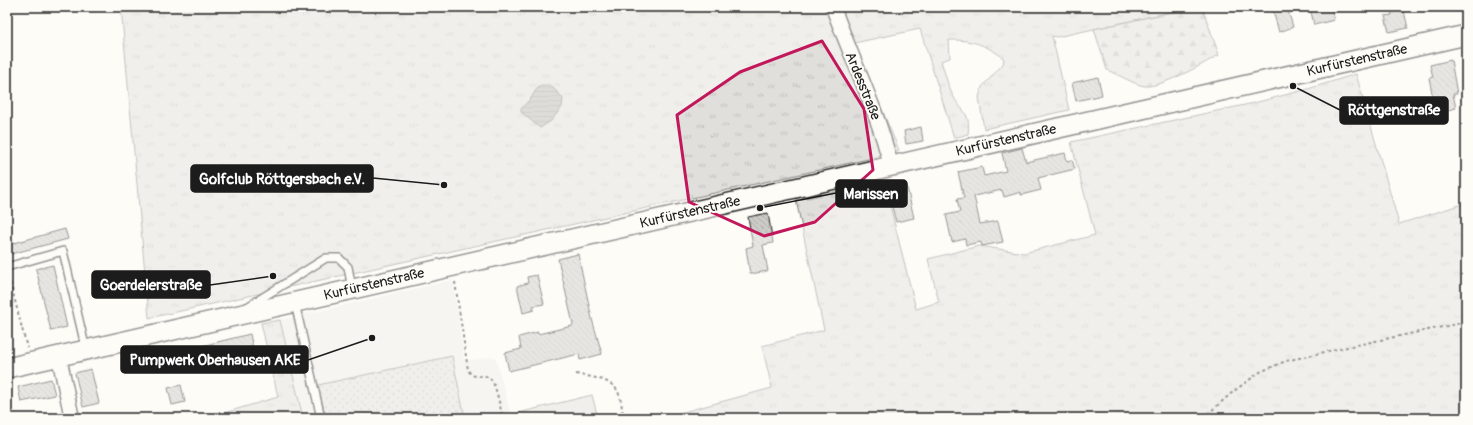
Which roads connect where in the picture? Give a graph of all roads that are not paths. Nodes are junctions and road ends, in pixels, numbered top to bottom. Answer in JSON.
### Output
{"nodes":[{"id":1,"x":833,"y":7,"type":"edge"},
{"id":2,"x":1466,"y":35,"type":"edge"},
{"id":3,"x":891,"y":166,"type":"junction"},
{"id":4,"x":8,"y":271,"type":"edge"},
{"id":5,"x":352,"y":289,"type":"junction"},
{"id":6,"x":295,"y":302,"type":"junction"},
{"id":7,"x":235,"y":316,"type":"junction"},
{"id":8,"x":86,"y":350,"type":"junction"},
{"id":9,"x":59,"y":356,"type":"junction"},
{"id":10,"x":7,"y":368,"type":"edge"},
{"id":11,"x":72,"y":418,"type":"edge"},
{"id":12,"x":321,"y":418,"type":"edge"}],
"edges":[{"from":1,"to":3,"type":"street","name":"Ardesstraße"},
{"from":2,"to":3,"type":"main road","name":"Kurfürstenstraße"},
{"from":3,"to":5,"type":"main road","name":"Kurfürstenstraße"},
{"from":4,"to":8,"type":"lane"},
{"from":5,"to":6,"type":"main road","name":"Kurfürstenstraße"},
{"from":5,"to":7,"type":"lane"},
{"from":6,"to":7,"type":"main road","name":"Kurfürstenstraße"},
{"from":6,"to":12,"type":"lane"},
{"from":7,"to":8,"type":"main road","name":"Kurfürstenstraße"},
{"from":8,"to":9,"type":"main road","name":"Kurfürstenstraße"},
{"from":9,"to":10,"type":"main road","name":"Kurfürstenstraße"},
{"from":9,"to":11,"type":"street"}]}
